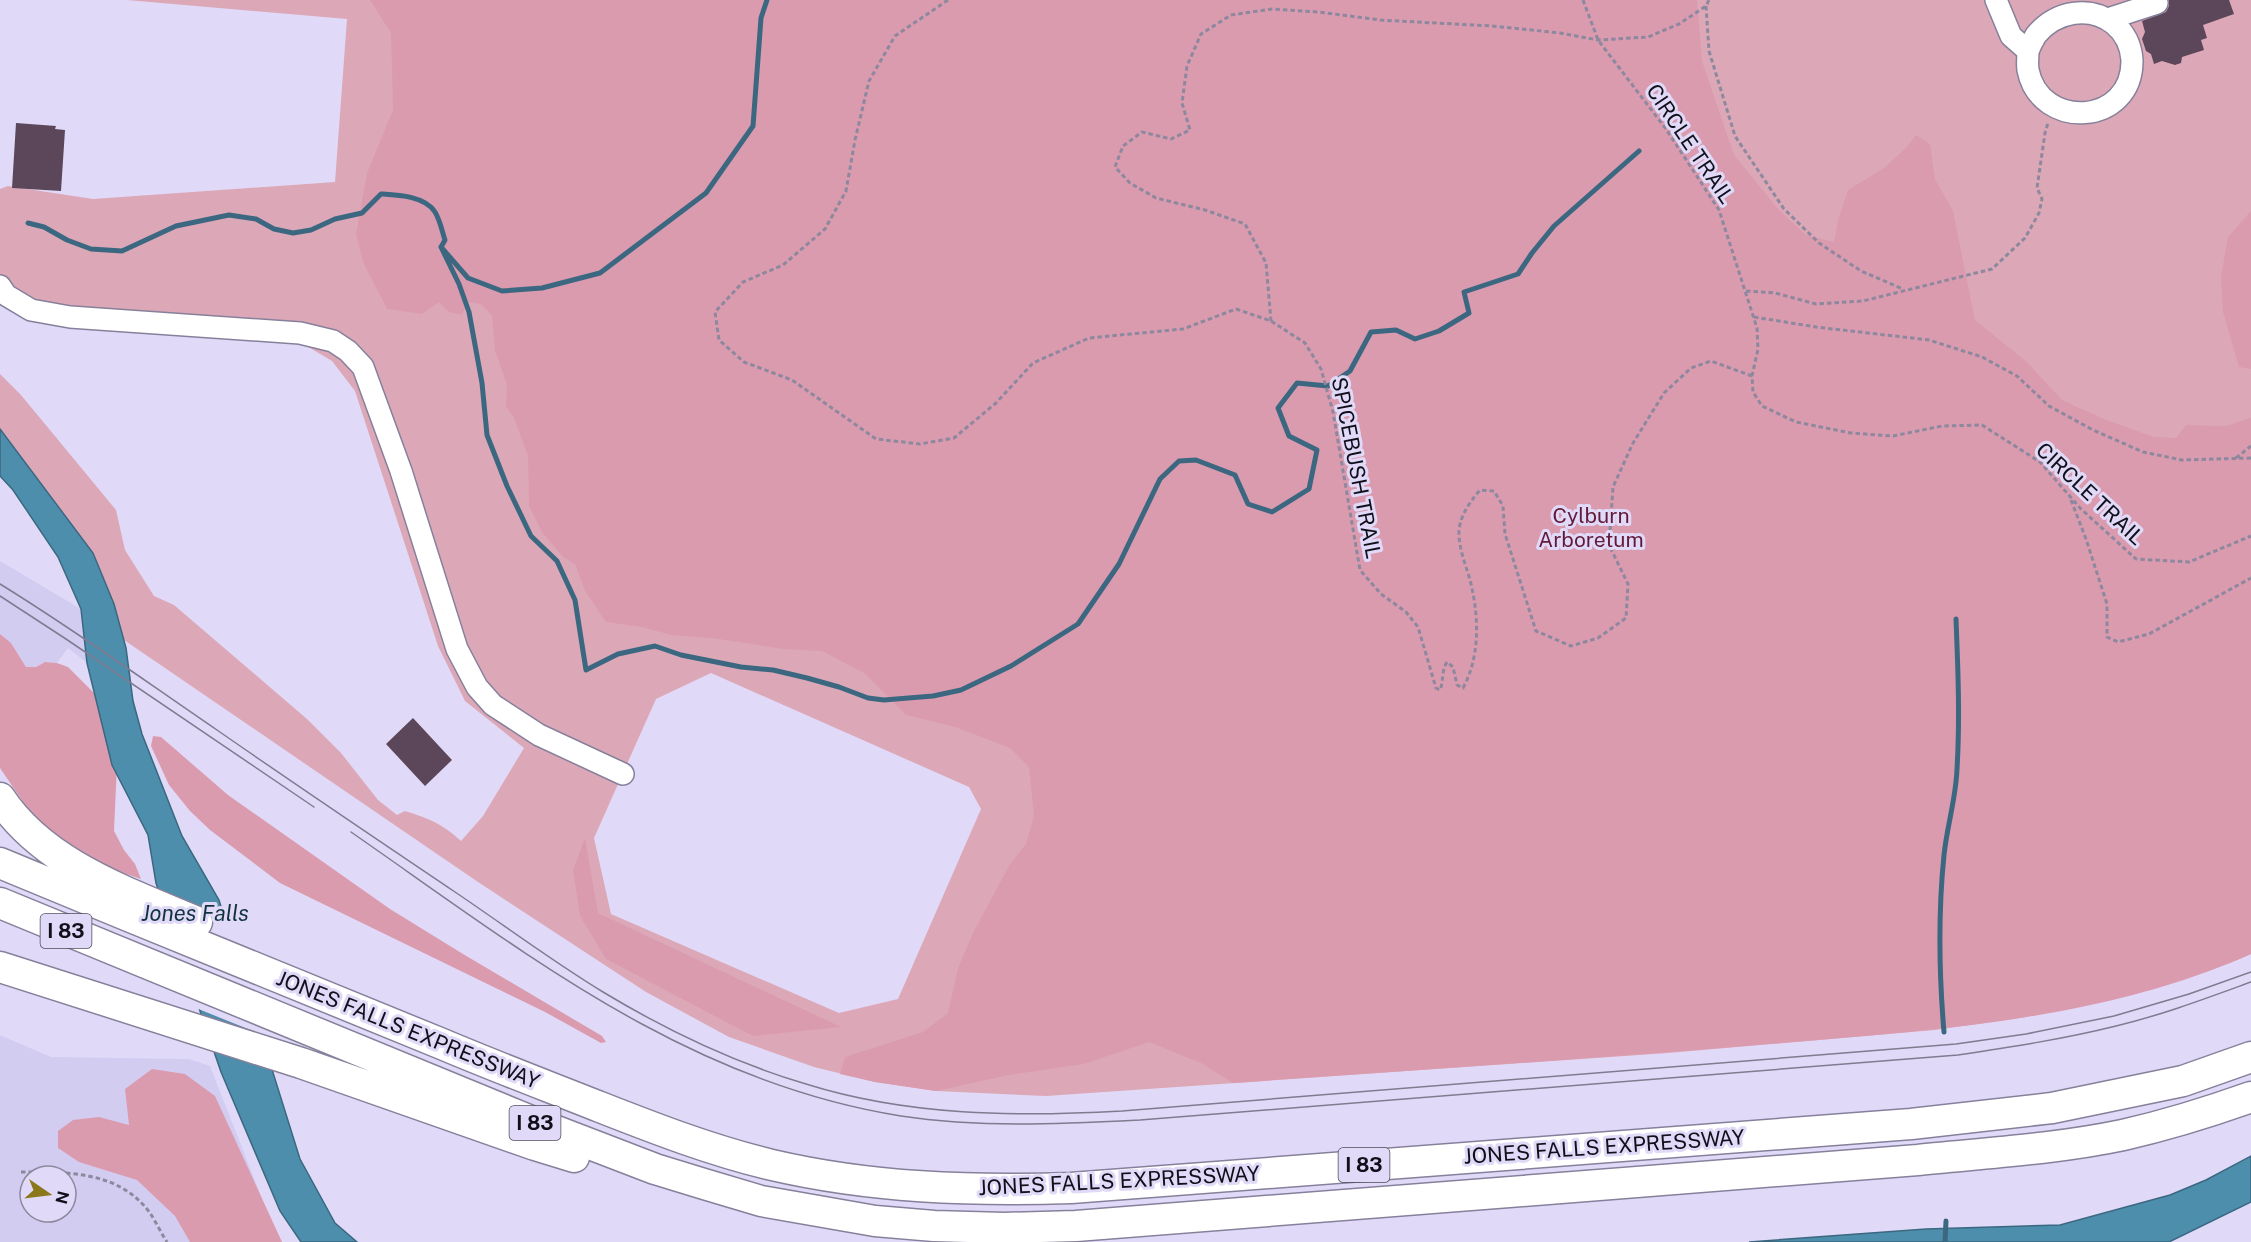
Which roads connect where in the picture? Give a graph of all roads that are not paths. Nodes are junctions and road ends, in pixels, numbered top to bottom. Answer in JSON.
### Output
{"nodes":[{"id":1,"x":1996,"y":0,"type":"edge"},
{"id":2,"x":2157,"y":3,"type":"dead end"},
{"id":3,"x":2108,"y":19,"type":"junction"},
{"id":4,"x":2028,"y":51,"type":"junction"},
{"id":5,"x":0,"y":286,"type":"edge"},
{"id":6,"x":622,"y":774,"type":"dead end"},
{"id":7,"x":0,"y":798,"type":"edge"},
{"id":8,"x":0,"y":863,"type":"edge"},
{"id":9,"x":0,"y":903,"type":"edge"},
{"id":10,"x":133,"y":907,"type":"junction"},
{"id":11,"x":0,"y":967,"type":"edge"},
{"id":12,"x":2251,"y":1057,"type":"edge"},
{"id":13,"x":2251,"y":1097,"type":"edge"},
{"id":14,"x":761,"y":1201,"type":"junction"}],
"edges":[{"from":1,"to":4,"type":"lane"},
{"from":2,"to":3,"type":"lane"},
{"from":3,"to":4,"type":"lane"},
{"from":3,"to":4,"type":"lane"},
{"from":5,"to":6,"type":"lane"},
{"from":7,"to":10,"type":"highway"},
{"from":8,"to":10,"type":"highway","name":"JONES FALLS EXPRESSWAY","number":"I 83"},
{"from":9,"to":14,"type":"highway","name":"JONES FALLS EXPRESSWAY","number":"I 83"},
{"from":10,"to":12,"type":"highway","name":"JONES FALLS EXPRESSWAY","number":"I 83"},
{"from":11,"to":14,"type":"highway"},
{"from":13,"to":14,"type":"highway","name":"JONES FALLS EXPRESSWAY","number":"I 83"}]}
